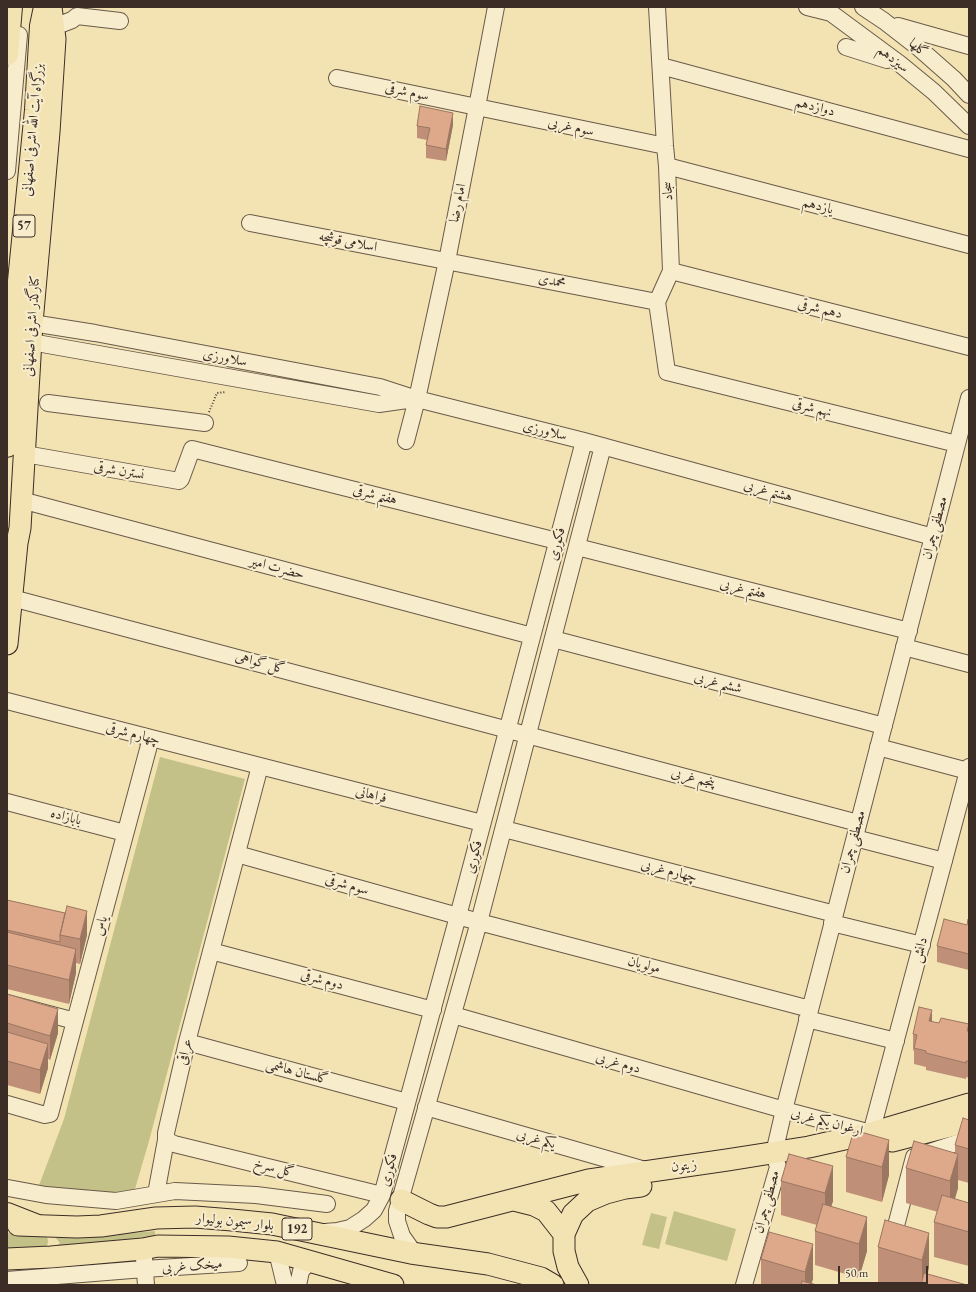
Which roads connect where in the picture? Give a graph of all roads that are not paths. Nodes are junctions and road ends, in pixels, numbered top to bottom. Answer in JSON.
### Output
{"nodes":[{"id":1,"x":34,"y":7,"type":"edge"},
{"id":2,"x":45,"y":7,"type":"edge"},
{"id":3,"x":496,"y":7,"type":"edge"},
{"id":4,"x":657,"y":7,"type":"edge"},
{"id":5,"x":808,"y":7,"type":"edge"},
{"id":6,"x":863,"y":7,"type":"edge"},
{"id":7,"x":12,"y":12,"type":"edge"},
{"id":8,"x":52,"y":17,"type":"edge"},
{"id":9,"x":120,"y":21,"type":"dead end"},
{"id":10,"x":898,"y":26,"type":"dead end"},
{"id":11,"x":969,"y":46,"type":"edge"},
{"id":12,"x":846,"y":47,"type":"dead end"},
{"id":13,"x":7,"y":54,"type":"edge"},
{"id":14,"x":900,"y":64,"type":"junction"},
{"id":15,"x":661,"y":66,"type":"junction"},
{"id":16,"x":337,"y":78,"type":"dead end"},
{"id":17,"x":969,"y":95,"type":"edge"},
{"id":18,"x":478,"y":107,"type":"junction"},
{"id":19,"x":969,"y":126,"type":"edge"},
{"id":20,"x":665,"y":146,"type":"junction"},
{"id":21,"x":969,"y":149,"type":"edge"},
{"id":22,"x":667,"y":166,"type":"junction"},
{"id":23,"x":7,"y":171,"type":"edge"},
{"id":24,"x":250,"y":223,"type":"dead end"},
{"id":25,"x":969,"y":245,"type":"edge"},
{"id":26,"x":447,"y":260,"type":"junction"},
{"id":27,"x":671,"y":271,"type":"junction"},
{"id":28,"x":657,"y":302,"type":"junction"},
{"id":29,"x":7,"y":328,"type":"edge"},
{"id":30,"x":31,"y":332,"type":"junction"},
{"id":31,"x":95,"y":333,"type":"junction"},
{"id":32,"x":969,"y":347,"type":"edge"},
{"id":33,"x":91,"y":353,"type":"junction"},
{"id":34,"x":969,"y":398,"type":"edge"},
{"id":35,"x":417,"y":399,"type":"junction"},
{"id":36,"x":48,"y":403,"type":"dead end"},
{"id":37,"x":205,"y":423,"type":"road end"},
{"id":38,"x":406,"y":441,"type":"dead end"},
{"id":39,"x":584,"y":441,"type":"junction"},
{"id":40,"x":957,"y":444,"type":"junction"},
{"id":41,"x":603,"y":446,"type":"junction"},
{"id":42,"x":192,"y":449,"type":"joint"},
{"id":43,"x":16,"y":450,"type":"edge"},
{"id":44,"x":21,"y":500,"type":"junction"},
{"id":45,"x":933,"y":537,"type":"junction"},
{"id":46,"x":557,"y":541,"type":"junction"},
{"id":47,"x":577,"y":547,"type":"junction"},
{"id":48,"x":12,"y":598,"type":"junction"},
{"id":49,"x":908,"y":631,"type":"junction"},
{"id":50,"x":532,"y":636,"type":"junction"},
{"id":51,"x":552,"y":639,"type":"junction"},
{"id":52,"x":7,"y":644,"type":"edge"},
{"id":53,"x":904,"y":647,"type":"junction"},
{"id":54,"x":969,"y":664,"type":"edge"},
{"id":55,"x":7,"y":701,"type":"edge"},
{"id":56,"x":884,"y":726,"type":"junction"},
{"id":57,"x":508,"y":729,"type":"junction"},
{"id":58,"x":527,"y":734,"type":"junction"},
{"id":59,"x":151,"y":738,"type":"junction"},
{"id":60,"x":878,"y":747,"type":"junction"},
{"id":61,"x":260,"y":766,"type":"junction"},
{"id":62,"x":968,"y":769,"type":"edge"},
{"id":63,"x":7,"y":802,"type":"edge"},
{"id":64,"x":482,"y":823,"type":"junction"},
{"id":65,"x":504,"y":828,"type":"junction"},
{"id":66,"x":856,"y":830,"type":"junction"},
{"id":67,"x":125,"y":833,"type":"junction"},
{"id":68,"x":236,"y":854,"type":"junction"},
{"id":69,"x":944,"y":861,"type":"junction"},
{"id":70,"x":458,"y":916,"type":"junction"},
{"id":71,"x":834,"y":918,"type":"junction"},
{"id":72,"x":479,"y":922,"type":"junction"},
{"id":73,"x":922,"y":945,"type":"junction"},
{"id":74,"x":211,"y":950,"type":"junction"},
{"id":75,"x":7,"y":1004,"type":"edge"},
{"id":76,"x":433,"y":1010,"type":"junction"},
{"id":77,"x":809,"y":1014,"type":"junction"},
{"id":78,"x":453,"y":1015,"type":"junction"},
{"id":79,"x":75,"y":1021,"type":"junction"},
{"id":80,"x":896,"y":1041,"type":"junction"},
{"id":81,"x":187,"y":1042,"type":"junction"},
{"id":82,"x":407,"y":1102,"type":"junction"},
{"id":83,"x":7,"y":1104,"type":"edge"},
{"id":84,"x":969,"y":1104,"type":"edge"},
{"id":85,"x":426,"y":1107,"type":"junction"},
{"id":86,"x":784,"y":1110,"type":"junction"},
{"id":87,"x":969,"y":1121,"type":"edge"},
{"id":88,"x":871,"y":1133,"type":"junction"},
{"id":89,"x":969,"y":1139,"type":"edge"},
{"id":90,"x":166,"y":1140,"type":"junction"},
{"id":91,"x":776,"y":1160,"type":"junction"},
{"id":92,"x":646,"y":1171,"type":"junction"},
{"id":93,"x":8,"y":1188,"type":"edge"},
{"id":94,"x":156,"y":1194,"type":"junction"},
{"id":95,"x":392,"y":1197,"type":"junction"},
{"id":96,"x":514,"y":1200,"type":"junction"},
{"id":97,"x":327,"y":1204,"type":"dead end"},
{"id":98,"x":7,"y":1214,"type":"edge"},
{"id":99,"x":7,"y":1224,"type":"edge"},
{"id":100,"x":35,"y":1225,"type":"junction"},
{"id":101,"x":317,"y":1233,"type":"junction"},
{"id":102,"x":564,"y":1234,"type":"junction"},
{"id":103,"x":892,"y":1241,"type":"edge"},
{"id":104,"x":277,"y":1252,"type":"junction"},
{"id":105,"x":414,"y":1253,"type":"junction"},
{"id":106,"x":7,"y":1259,"type":"edge"},
{"id":107,"x":144,"y":1259,"type":"junction"},
{"id":108,"x":309,"y":1262,"type":"junction"},
{"id":109,"x":239,"y":1263,"type":"dead end"},
{"id":110,"x":520,"y":1278,"type":"edge"},
{"id":111,"x":7,"y":1280,"type":"edge"},
{"id":112,"x":146,"y":1285,"type":"edge"},
{"id":113,"x":285,"y":1285,"type":"edge"},
{"id":114,"x":298,"y":1285,"type":"edge"},
{"id":115,"x":393,"y":1285,"type":"edge"},
{"id":116,"x":553,"y":1285,"type":"edge"},
{"id":117,"x":578,"y":1285,"type":"edge"},
{"id":118,"x":744,"y":1285,"type":"edge"}],
"edges":[{"from":1,"to":29,"type":"street"},
{"from":2,"to":43,"type":"highway","name":"بزرگراه آیت الله اشرفی اصفهانی","number":"57"},
{"from":3,"to":18,"type":"street","name":"امام رضا"},
{"from":4,"to":15,"type":"street","name":"سجاد"},
{"from":5,"to":14,"type":"street","name":"سیزدهم"},
{"from":6,"to":17,"type":"street","name":"گلها"},
{"from":7,"to":13,"type":"highway"},
{"from":7,"to":23,"type":"street"},
{"from":8,"to":9,"type":"street"},
{"from":8,"to":30,"type":"main road","name":"کنارگذر اشرفی اصفهانی"},
{"from":10,"to":11,"type":"street"},
{"from":12,"to":14,"type":"street"},
{"from":14,"to":19,"type":"street","name":"سیزدهم"},
{"from":15,"to":20,"type":"street","name":"سجاد"},
{"from":15,"to":21,"type":"street","name":"دوازدهم"},
{"from":16,"to":18,"type":"street","name":"سوم شرقی"},
{"from":18,"to":20,"type":"street","name":"سوم غربی"},
{"from":18,"to":26,"type":"street","name":"امام رضا"},
{"from":20,"to":22,"type":"street","name":"سجاد"},
{"from":22,"to":25,"type":"street","name":"یازدهم"},
{"from":22,"to":27,"type":"street","name":"سجاد"},
{"from":24,"to":26,"type":"street","name":"اسلامی قوشچه"},
{"from":26,"to":28,"type":"street","name":"محمدی"},
{"from":26,"to":35,"type":"street","name":"امام رضا"},
{"from":27,"to":28,"type":"street","name":"سجاد"},
{"from":27,"to":32,"type":"street","name":"دهم شرقی"},
{"from":28,"to":40,"type":"street","name":"نهم شرقی"},
{"from":30,"to":31,"type":"street","name":"سلاورزی"},
{"from":30,"to":33,"type":"street","name":"سلاورزی"},
{"from":30,"to":43,"type":"main road","name":"کنارگذر اشرفی اصفهانی"},
{"from":31,"to":33,"type":"street"},
{"from":31,"to":35,"type":"street","name":"سلاورزی"},
{"from":33,"to":35,"type":"street","name":"سلاورزی"},
{"from":34,"to":40,"type":"street","name":"مصطفی چمران"},
{"from":35,"to":38,"type":"street","name":"امام رضا"},
{"from":35,"to":39,"type":"street","name":"سلاورزی"},
{"from":36,"to":37,"type":"street"},
{"from":39,"to":41,"type":"street","name":"سلاورزی"},
{"from":39,"to":46,"type":"street","name":"فکوری"},
{"from":40,"to":45,"type":"street","name":"مصطفی چمران"},
{"from":41,"to":45,"type":"street","name":"هشتم غربی"},
{"from":41,"to":47,"type":"street","name":"فکوری"},
{"from":42,"to":43,"type":"street","name":"نسترن شرقی"},
{"from":42,"to":46,"type":"street","name":"هفتم شرقی"},
{"from":43,"to":44,"type":"main road","name":"کنارگذر اشرفی اصفهانی"},
{"from":44,"to":48,"type":"main road","name":"کنارگذر اشرفی اصفهانی"},
{"from":44,"to":50,"type":"street","name":"حضرت امیر"},
{"from":45,"to":49,"type":"street","name":"مصطفی چمران"},
{"from":46,"to":50,"type":"street","name":"فکوری"},
{"from":47,"to":49,"type":"street","name":"هفتم غربی"},
{"from":47,"to":51,"type":"street","name":"فکوری"},
{"from":48,"to":52,"type":"main road","name":"کنارگذر اشرفی اصفهانی"},
{"from":48,"to":57,"type":"street","name":"گل گواهی"},
{"from":49,"to":53,"type":"street","name":"مصطفی چمران"},
{"from":50,"to":57,"type":"street","name":"فکوری"},
{"from":51,"to":56,"type":"street","name":"ششم غربی"},
{"from":51,"to":58,"type":"street","name":"فکوری"},
{"from":53,"to":54,"type":"street"},
{"from":53,"to":56,"type":"street","name":"مصطفی چمران"},
{"from":55,"to":59,"type":"street","name":"چهارم شرقی"},
{"from":56,"to":60,"type":"street","name":"مصطفی چمران"},
{"from":57,"to":58,"type":"street","name":"گل گواهی"},
{"from":57,"to":64,"type":"street","name":"فکوری"},
{"from":58,"to":65,"type":"street","name":"فکوری"},
{"from":58,"to":66,"type":"street","name":"پنجم غربی"},
{"from":59,"to":61,"type":"street","name":"چهارم شرقی"},
{"from":59,"to":67,"type":"street","name":"یاس"},
{"from":60,"to":62,"type":"street"},
{"from":60,"to":66,"type":"street","name":"مصطفی چمران"},
{"from":61,"to":64,"type":"street","name":"فراهانی"},
{"from":61,"to":68,"type":"street","name":"عراقی"},
{"from":62,"to":69,"type":"street","name":"دانش"},
{"from":63,"to":67,"type":"street","name":"بابازاده"},
{"from":64,"to":70,"type":"street","name":"فکوری"},
{"from":65,"to":71,"type":"street","name":"چهارم غربی"},
{"from":65,"to":72,"type":"street","name":"فکوری"},
{"from":66,"to":69,"type":"street","name":"پنجم غربی"},
{"from":66,"to":71,"type":"street","name":"مصطفی چمران"},
{"from":67,"to":79,"type":"street","name":"یاس"},
{"from":68,"to":70,"type":"street","name":"سوم شرقی"},
{"from":68,"to":74,"type":"street","name":"عراقی"},
{"from":69,"to":73,"type":"street","name":"دانش"},
{"from":70,"to":72,"type":"street","name":"سوم شرقی"},
{"from":70,"to":76,"type":"street","name":"فکوری"},
{"from":71,"to":73,"type":"street","name":"چهارم غربی"},
{"from":71,"to":77,"type":"street","name":"مصطفی چمران"},
{"from":72,"to":77,"type":"street","name":"مولویان"},
{"from":72,"to":78,"type":"street","name":"فکوری"},
{"from":73,"to":80,"type":"street","name":"دانش"},
{"from":74,"to":76,"type":"street","name":"دوم شرقی"},
{"from":74,"to":81,"type":"street","name":"عراقی"},
{"from":75,"to":79,"type":"street"},
{"from":76,"to":82,"type":"street","name":"فکوری"},
{"from":77,"to":80,"type":"street","name":"مولویان"},
{"from":77,"to":86,"type":"street","name":"مصطفی چمران"},
{"from":78,"to":85,"type":"street","name":"فکوری"},
{"from":78,"to":86,"type":"street","name":"دوم غربی"},
{"from":79,"to":83,"type":"street","name":"یاس"},
{"from":80,"to":88,"type":"street","name":"دانش"},
{"from":81,"to":82,"type":"street","name":"گلستان هاشمی"},
{"from":81,"to":90,"type":"street","name":"عراقی"},
{"from":82,"to":95,"type":"street","name":"فکوری"},
{"from":84,"to":88,"type":"main road","name":"زیتون"},
{"from":85,"to":92,"type":"street","name":"یکم غربی"},
{"from":85,"to":95,"type":"street","name":"فکوری"},
{"from":86,"to":88,"type":"street","name":"ارغوان یکم غربی"},
{"from":86,"to":91,"type":"street","name":"مصطفی چمران"},
{"from":87,"to":91,"type":"main road","name":"زیتون"},
{"from":88,"to":91,"type":"main road","name":"زیتون"},
{"from":89,"to":103,"type":"street"},
{"from":90,"to":94,"type":"street","name":"عراقی"},
{"from":90,"to":95,"type":"street","name":"گل سرخ"},
{"from":91,"to":92,"type":"main road","name":"زیتون"},
{"from":91,"to":102,"type":"main road","name":"زیتون"},
{"from":91,"to":118,"type":"street","name":"مصطفی چمران"},
{"from":92,"to":96,"type":"main road","name":"زیتون"},
{"from":93,"to":94,"type":"street"},
{"from":94,"to":97,"type":"street"},
{"from":95,"to":96,"type":"main road","name":"زیتون"},
{"from":95,"to":101,"type":"street","name":"فکوری"},
{"from":95,"to":105,"type":"street","name":"فکوری"},
{"from":96,"to":102,"type":"main road"},
{"from":98,"to":100,"type":"highway"},
{"from":99,"to":100,"type":"main road","name":"بلوار سیمون بولیوار","number":"192"},
{"from":100,"to":101,"type":"main road","name":"بلوار سیمون بولیوار","number":"192"},
{"from":101,"to":105,"type":"main road","name":"بلوار سیمون بولیوار","number":"192"},
{"from":102,"to":117,"type":"main road","name":"زیتون"},
{"from":104,"to":107,"type":"main road","name":"بلوار سیمون بولیوار","number":"192"},
{"from":104,"to":108,"type":"main road","name":"بلوار سیمون بولیوار","number":"192"},
{"from":104,"to":113,"type":"street"},
{"from":105,"to":110,"type":"main road","name":"بلوار سیمون بولیوار","number":"192"},
{"from":106,"to":107,"type":"main road","name":"بلوار سیمون بولیوار","number":"192"},
{"from":107,"to":109,"type":"street","name":"میخک غربی"},
{"from":107,"to":111,"type":"street","name":"میخک غربی"},
{"from":107,"to":112,"type":"street"},
{"from":108,"to":114,"type":"street"},
{"from":108,"to":115,"type":"main road","name":"بلوار سیمون بولیوار","number":"192"},
{"from":110,"to":116,"type":"main road","name":"بلوار سیمون بولیوار","number":"192"}]}
